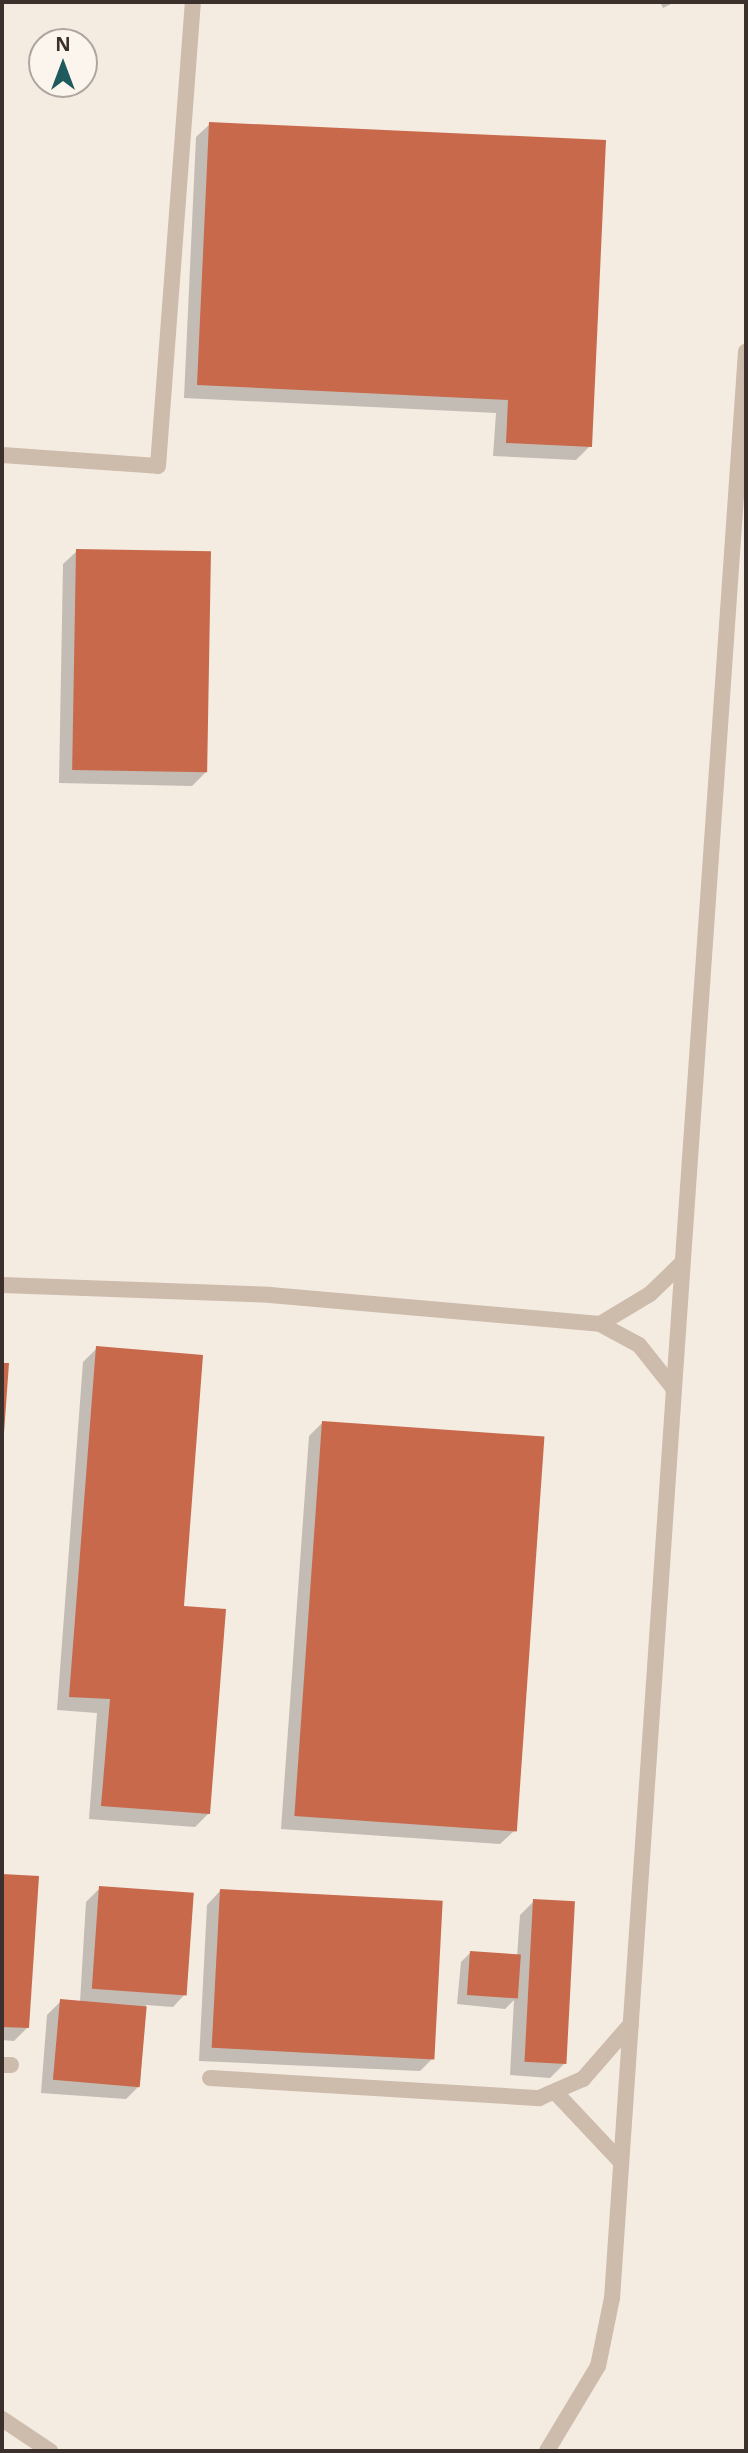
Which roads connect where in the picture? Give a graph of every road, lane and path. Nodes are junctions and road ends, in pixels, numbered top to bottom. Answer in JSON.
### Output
{"nodes":[{"id":1,"x":193,"y":2,"type":"edge"},
{"id":2,"x":746,"y":351,"type":"edge"},
{"id":3,"x":2,"y":455,"type":"edge"},
{"id":4,"x":680,"y":1265,"type":"junction"},
{"id":5,"x":2,"y":1285,"type":"edge"},
{"id":6,"x":600,"y":1324,"type":"junction"},
{"id":7,"x":674,"y":1389,"type":"junction"},
{"id":8,"x":631,"y":2024,"type":"junction"},
{"id":9,"x":210,"y":2078,"type":"dead end"},
{"id":10,"x":557,"y":2094,"type":"junction"},
{"id":11,"x":621,"y":2162,"type":"junction"},
{"id":12,"x":2,"y":2419,"type":"edge"},
{"id":13,"x":50,"y":2451,"type":"edge"},
{"id":14,"x":547,"y":2451,"type":"edge"}],
"edges":[{"from":1,"to":3,"type":"lane"},
{"from":2,"to":4,"type":"lane"},
{"from":4,"to":6,"type":"lane"},
{"from":4,"to":7,"type":"lane"},
{"from":5,"to":6,"type":"lane"},
{"from":6,"to":7,"type":"lane"},
{"from":7,"to":8,"type":"lane"},
{"from":8,"to":10,"type":"lane"},
{"from":8,"to":11,"type":"lane"},
{"from":9,"to":10,"type":"lane"},
{"from":10,"to":11,"type":"lane"},
{"from":11,"to":14,"type":"lane"},
{"from":12,"to":13,"type":"lane"}]}
